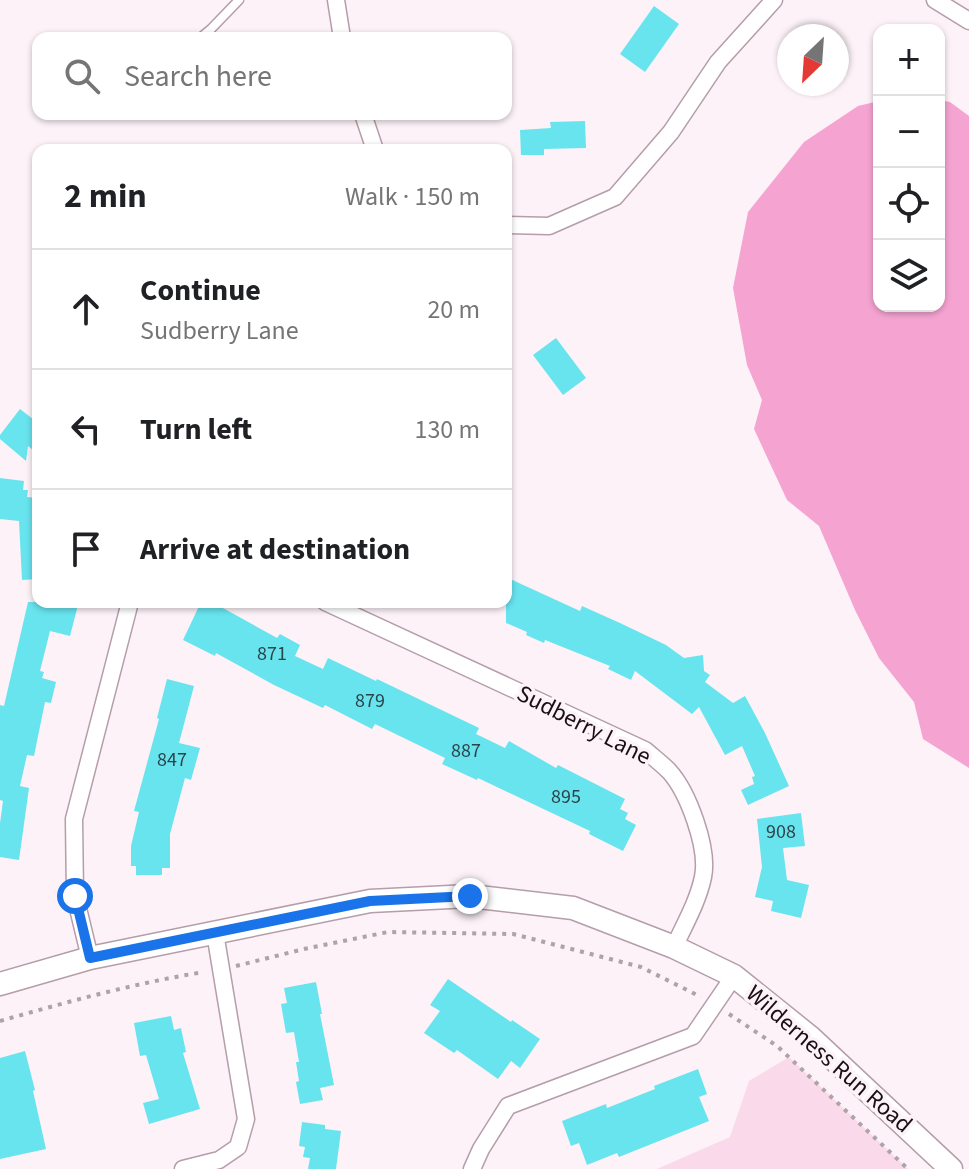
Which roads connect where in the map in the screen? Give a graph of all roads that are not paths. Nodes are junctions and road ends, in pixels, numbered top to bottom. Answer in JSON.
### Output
{"nodes":[{"id":1,"x":239,"y":0,"type":"edge"},
{"id":2,"x":336,"y":0,"type":"edge"},
{"id":3,"x":774,"y":0,"type":"edge"},
{"id":4,"x":935,"y":0,"type":"edge"},
{"id":5,"x":969,"y":21,"type":"edge"},
{"id":6,"x":207,"y":32,"type":"edge"},
{"id":7,"x":341,"y":32,"type":"edge"},
{"id":8,"x":365,"y":120,"type":"edge"},
{"id":9,"x":373,"y":144,"type":"edge"},
{"id":10,"x":512,"y":225,"type":"edge"},
{"id":11,"x":128,"y":608,"type":"edge"},
{"id":12,"x":338,"y":608,"type":"edge"},
{"id":13,"x":215,"y":933,"type":"junction"},
{"id":14,"x":674,"y":947,"type":"junction"},
{"id":15,"x":90,"y":958,"type":"junction"},
{"id":16,"x":734,"y":976,"type":"junction"},
{"id":17,"x":0,"y":984,"type":"edge"},
{"id":18,"x":183,"y":1169,"type":"edge"},
{"id":19,"x":472,"y":1169,"type":"edge"},
{"id":20,"x":951,"y":1169,"type":"edge"}],
"edges":[{"from":1,"to":6,"type":"lane"},
{"from":2,"to":7,"type":"street"},
{"from":3,"to":10,"type":"street"},
{"from":4,"to":5,"type":"street"},
{"from":8,"to":9,"type":"street"},
{"from":11,"to":15,"type":"street"},
{"from":12,"to":14,"type":"street","name":"Sudberry Lane"},
{"from":13,"to":14,"type":"street","name":"Wilderness Run Road"},
{"from":13,"to":15,"type":"street","name":"Wilderness Run Road"},
{"from":13,"to":18,"type":"street"},
{"from":14,"to":16,"type":"street","name":"Wilderness Run Road"},
{"from":15,"to":17,"type":"street","name":"Wilderness Run Road"},
{"from":16,"to":19,"type":"street"},
{"from":16,"to":20,"type":"street","name":"Wilderness Run Road"}]}
